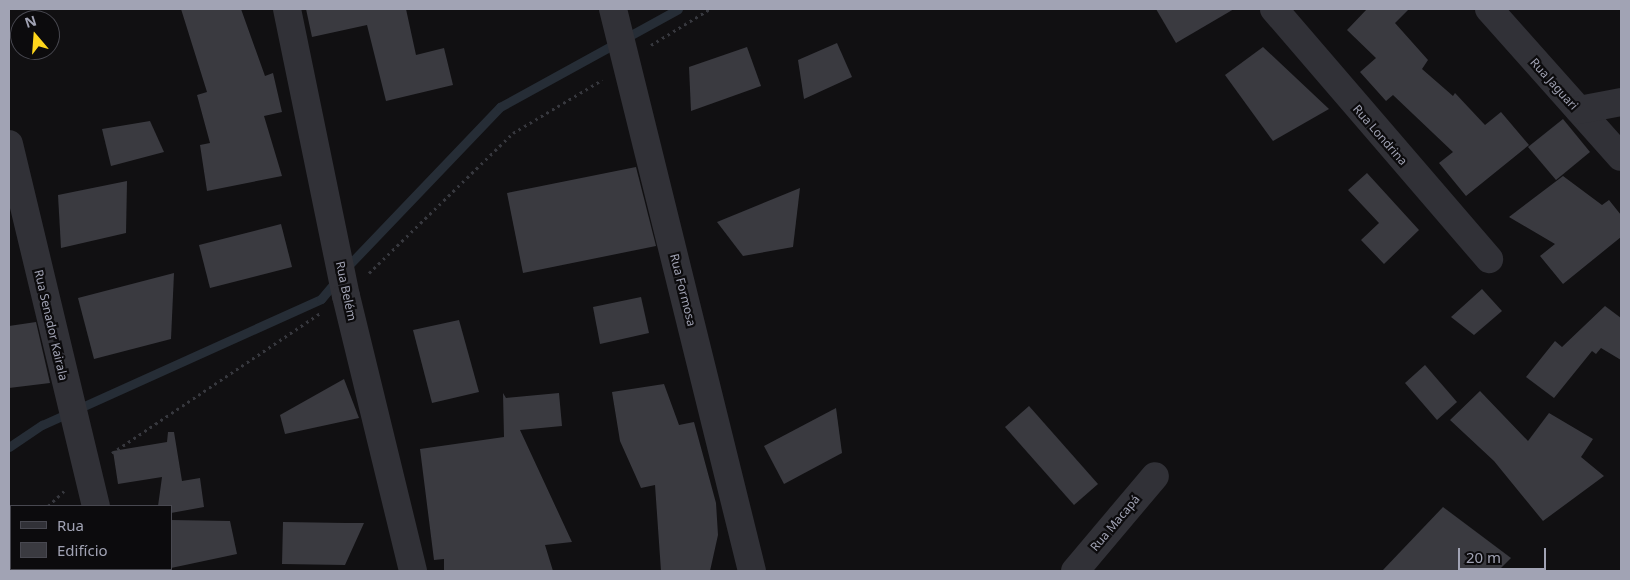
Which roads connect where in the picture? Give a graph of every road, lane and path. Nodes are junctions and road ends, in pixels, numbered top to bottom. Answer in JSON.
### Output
{"nodes":[{"id":1,"x":287,"y":9,"type":"edge"},
{"id":2,"x":613,"y":9,"type":"edge"},
{"id":3,"x":710,"y":9,"type":"edge"},
{"id":4,"x":1274,"y":9,"type":"edge"},
{"id":5,"x":1489,"y":9,"type":"edge"},
{"id":6,"x":627,"y":58,"type":"junction"},
{"id":7,"x":1621,"y":102,"type":"edge"},
{"id":8,"x":1578,"y":110,"type":"junction"},
{"id":9,"x":9,"y":144,"type":"edge"},
{"id":10,"x":1621,"y":157,"type":"edge"},
{"id":11,"x":1489,"y":259,"type":"dead end"},
{"id":12,"x":1155,"y":476,"type":"dead end"},
{"id":13,"x":96,"y":505,"type":"edge"},
{"id":14,"x":413,"y":571,"type":"edge"},
{"id":15,"x":752,"y":571,"type":"edge"},
{"id":16,"x":1075,"y":571,"type":"edge"}],
"edges":[{"from":1,"to":14,"type":"street","name":"Rua Belém"},
{"from":2,"to":6,"type":"street","name":"Rua Formosa"},
{"from":3,"to":6,"type":"path"},
{"from":4,"to":11,"type":"street","name":"Rua Londrina"},
{"from":5,"to":8,"type":"street","name":"Rua Jaguari"},
{"from":6,"to":15,"type":"street","name":"Rua Formosa"},
{"from":7,"to":8,"type":"street"},
{"from":8,"to":10,"type":"street","name":"Rua Jaguari"},
{"from":9,"to":13,"type":"street","name":"Rua Senador Kairala"},
{"from":12,"to":16,"type":"street","name":"Rua Macapá"}]}
